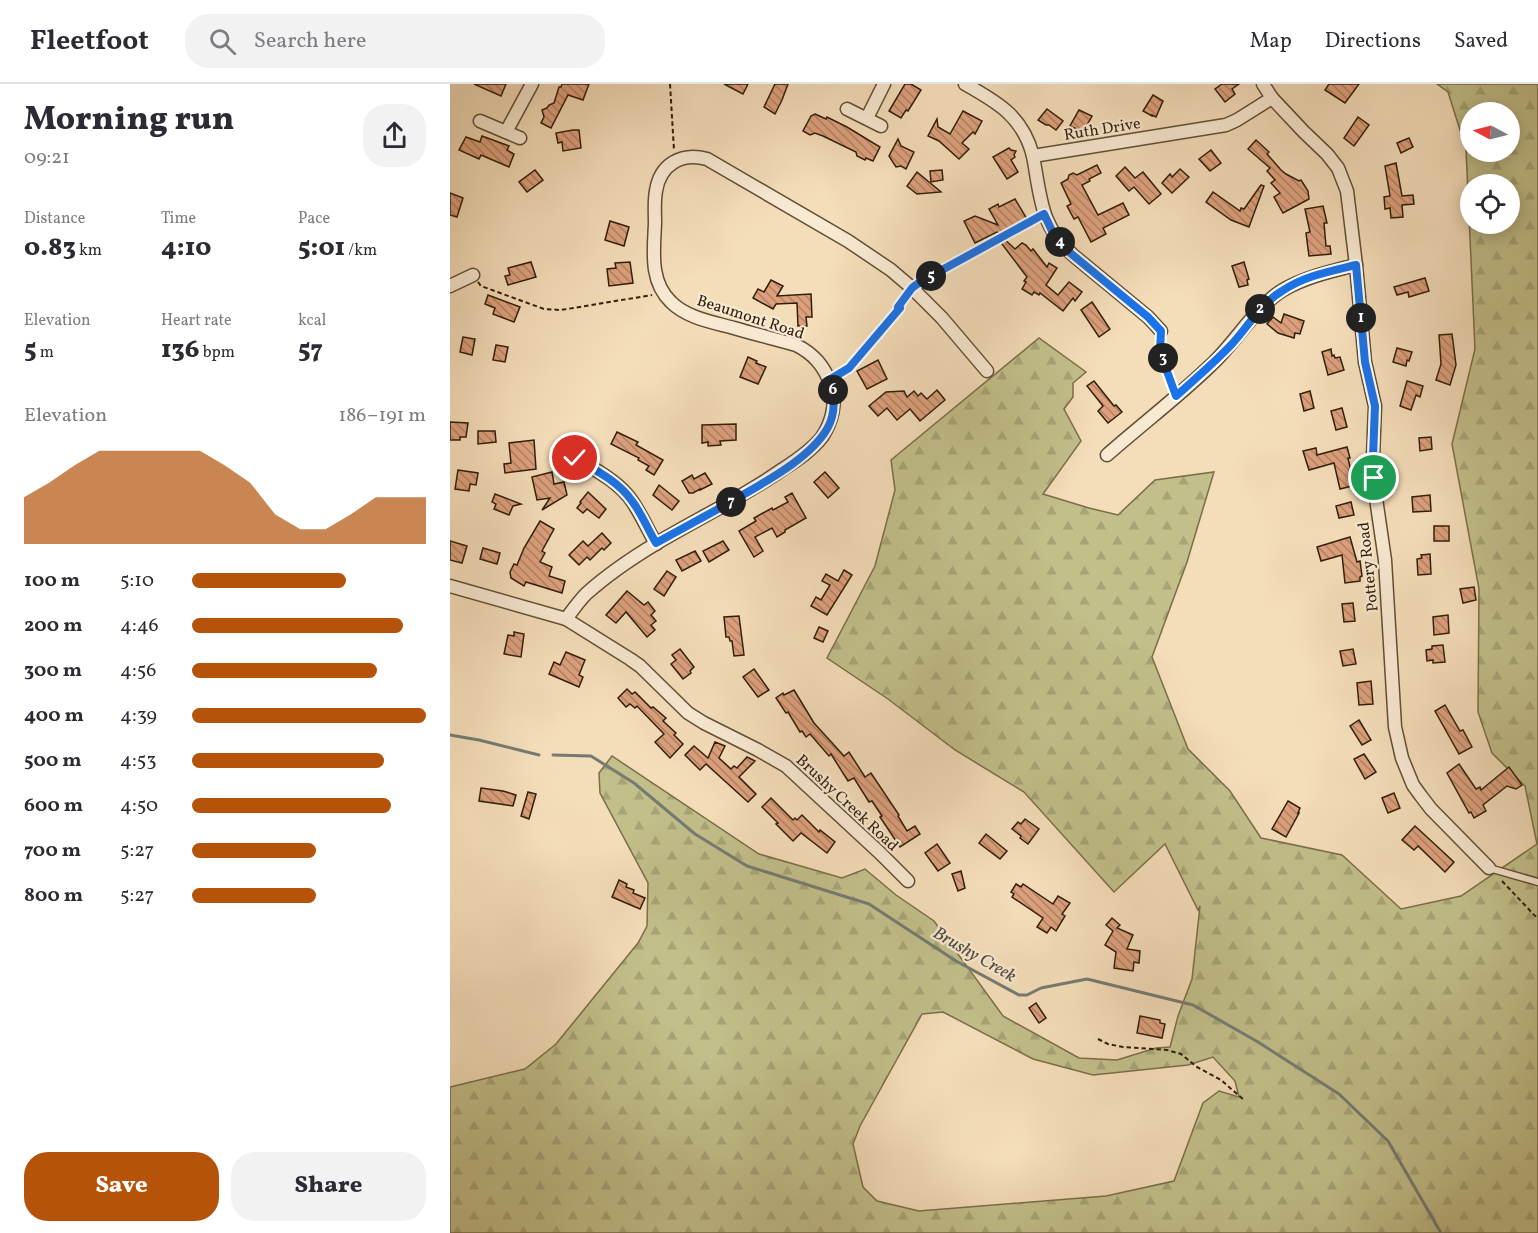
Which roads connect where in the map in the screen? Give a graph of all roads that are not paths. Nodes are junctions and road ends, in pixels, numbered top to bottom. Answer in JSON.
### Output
{"nodes":[{"id":1,"x":532,"y":84,"type":"edge"},
{"id":2,"x":884,"y":84,"type":"edge"},
{"id":3,"x":965,"y":84,"type":"edge"},
{"id":4,"x":1263,"y":84,"type":"edge"},
{"id":5,"x":1272,"y":98,"type":"junction"},
{"id":6,"x":847,"y":109,"type":"dead end"},
{"id":7,"x":867,"y":118,"type":"junction"},
{"id":8,"x":480,"y":121,"type":"dead end"},
{"id":9,"x":881,"y":126,"type":"dead end"},
{"id":10,"x":506,"y":132,"type":"junction"},
{"id":11,"x":520,"y":138,"type":"dead end"},
{"id":12,"x":1034,"y":156,"type":"junction"},
{"id":13,"x":1356,"y":265,"type":"junction"},
{"id":14,"x":473,"y":275,"type":"road end"},
{"id":15,"x":450,"y":286,"type":"edge"},
{"id":16,"x":1161,"y":331,"type":"road end"},
{"id":17,"x":987,"y":371,"type":"dead end"},
{"id":18,"x":1107,"y":454,"type":"dead end"},
{"id":19,"x":575,"y":458,"type":"dead end"},
{"id":20,"x":656,"y":543,"type":"junction"},
{"id":21,"x":450,"y":586,"type":"edge"},
{"id":22,"x":566,"y":619,"type":"junction"},
{"id":23,"x":1489,"y":867,"type":"joint"},
{"id":24,"x":908,"y":881,"type":"dead end"},
{"id":25,"x":1538,"y":882,"type":"edge"}],
"edges":[{"from":1,"to":10,"type":"street"},
{"from":2,"to":7,"type":"street"},
{"from":3,"to":12,"type":"street"},
{"from":4,"to":5,"type":"street","name":"Pottery Road"},
{"from":5,"to":12,"type":"street","name":"Ruth Drive"},
{"from":5,"to":13,"type":"street","name":"Pottery Road"},
{"from":6,"to":7,"type":"street"},
{"from":7,"to":9,"type":"street"},
{"from":8,"to":10,"type":"street"},
{"from":10,"to":11,"type":"street"},
{"from":12,"to":16,"type":"street"},
{"from":13,"to":18,"type":"street"},
{"from":13,"to":23,"type":"street","name":"Pottery Road"},
{"from":14,"to":15,"type":"street"},
{"from":17,"to":20,"type":"street","name":"Beaumont Road"},
{"from":19,"to":20,"type":"street"},
{"from":20,"to":22,"type":"street","name":"Beaumont Road"},
{"from":21,"to":22,"type":"street","name":"Brushy Creek Road"},
{"from":22,"to":24,"type":"street","name":"Brushy Creek Road"},
{"from":23,"to":25,"type":"lane"}]}
